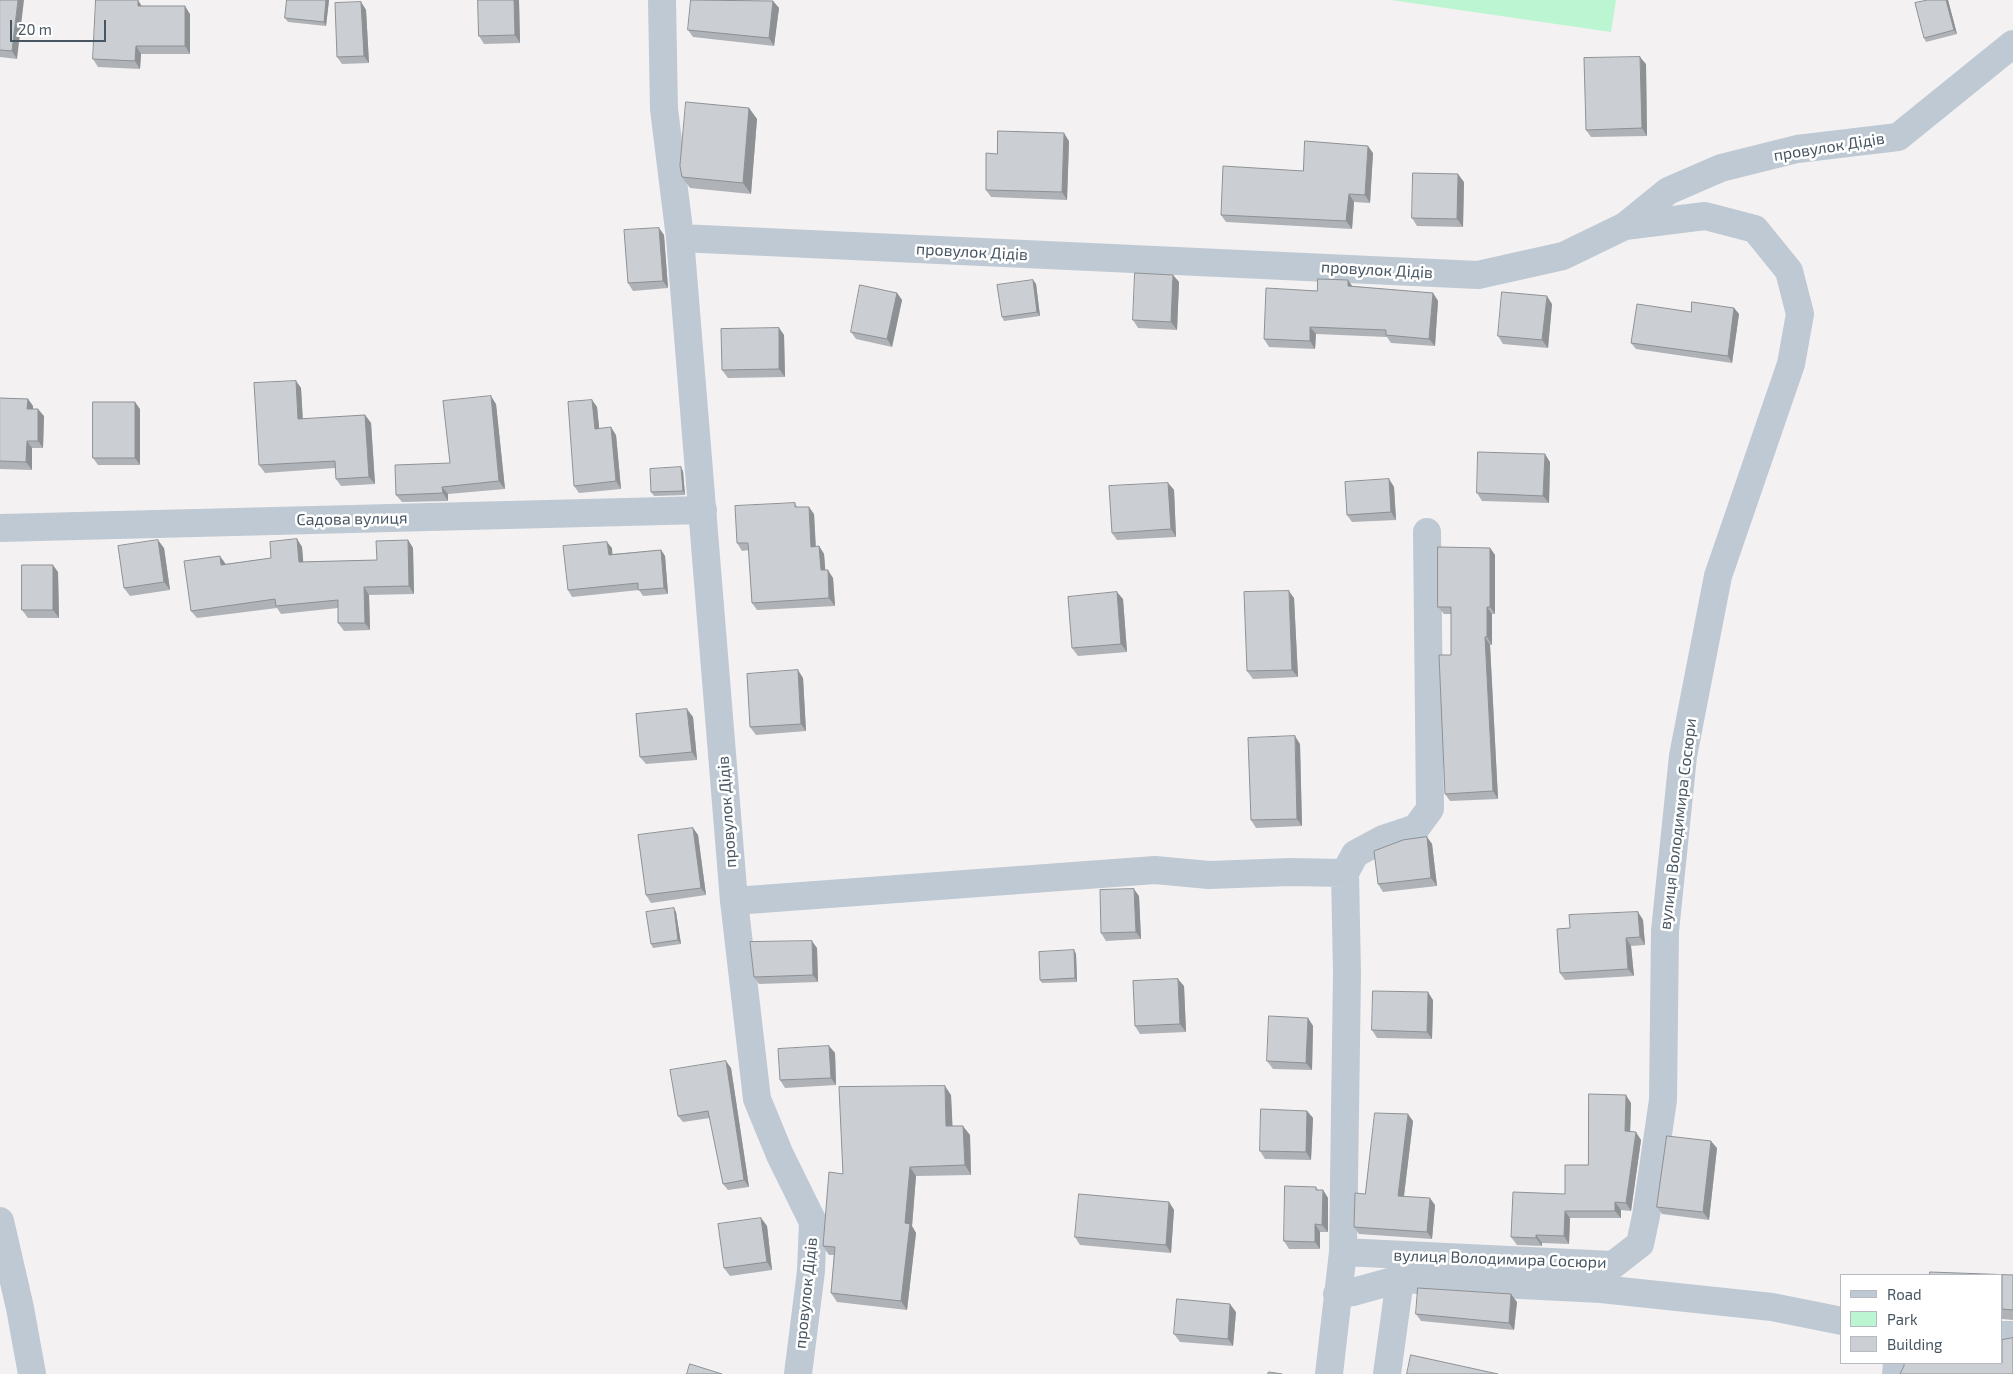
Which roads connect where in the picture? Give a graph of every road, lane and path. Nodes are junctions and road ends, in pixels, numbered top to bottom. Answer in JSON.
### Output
{"nodes":[{"id":1,"x":657,"y":0,"type":"edge"},
{"id":2,"x":2013,"y":44,"type":"edge"},
{"id":3,"x":1625,"y":226,"type":"junction"},
{"id":4,"x":680,"y":238,"type":"junction"},
{"id":5,"x":703,"y":510,"type":"junction"},
{"id":6,"x":0,"y":528,"type":"edge"},
{"id":7,"x":1427,"y":532,"type":"dead end"},
{"id":8,"x":1345,"y":873,"type":"junction"},
{"id":9,"x":734,"y":901,"type":"junction"},
{"id":10,"x":0,"y":1221,"type":"edge"},
{"id":11,"x":1343,"y":1252,"type":"junction"},
{"id":12,"x":1400,"y":1279,"type":"junction"},
{"id":13,"x":1337,"y":1294,"type":"junction"},
{"id":14,"x":1840,"y":1320,"type":"edge"},
{"id":15,"x":32,"y":1374,"type":"edge"},
{"id":16,"x":798,"y":1374,"type":"edge"},
{"id":17,"x":1329,"y":1374,"type":"edge"},
{"id":18,"x":1387,"y":1374,"type":"edge"}],
"edges":[{"from":1,"to":4,"type":"street","name":"провулок Дідів"},
{"from":2,"to":3,"type":"street","name":"провулок Дідів"},
{"from":3,"to":4,"type":"street","name":"провулок Дідів"},
{"from":3,"to":11,"type":"street","name":"вулиця Володимира Сосюри"},
{"from":4,"to":5,"type":"street","name":"провулок Дідів"},
{"from":5,"to":6,"type":"street","name":"Садова вулиця"},
{"from":5,"to":9,"type":"street","name":"провулок Дідів"},
{"from":7,"to":8,"type":"street"},
{"from":8,"to":9,"type":"street"},
{"from":8,"to":11,"type":"street"},
{"from":9,"to":16,"type":"street","name":"провулок Дідів"},
{"from":10,"to":15,"type":"street"},
{"from":11,"to":13,"type":"street"},
{"from":12,"to":13,"type":"street"},
{"from":12,"to":14,"type":"street"},
{"from":12,"to":18,"type":"street"},
{"from":13,"to":17,"type":"street"}]}
